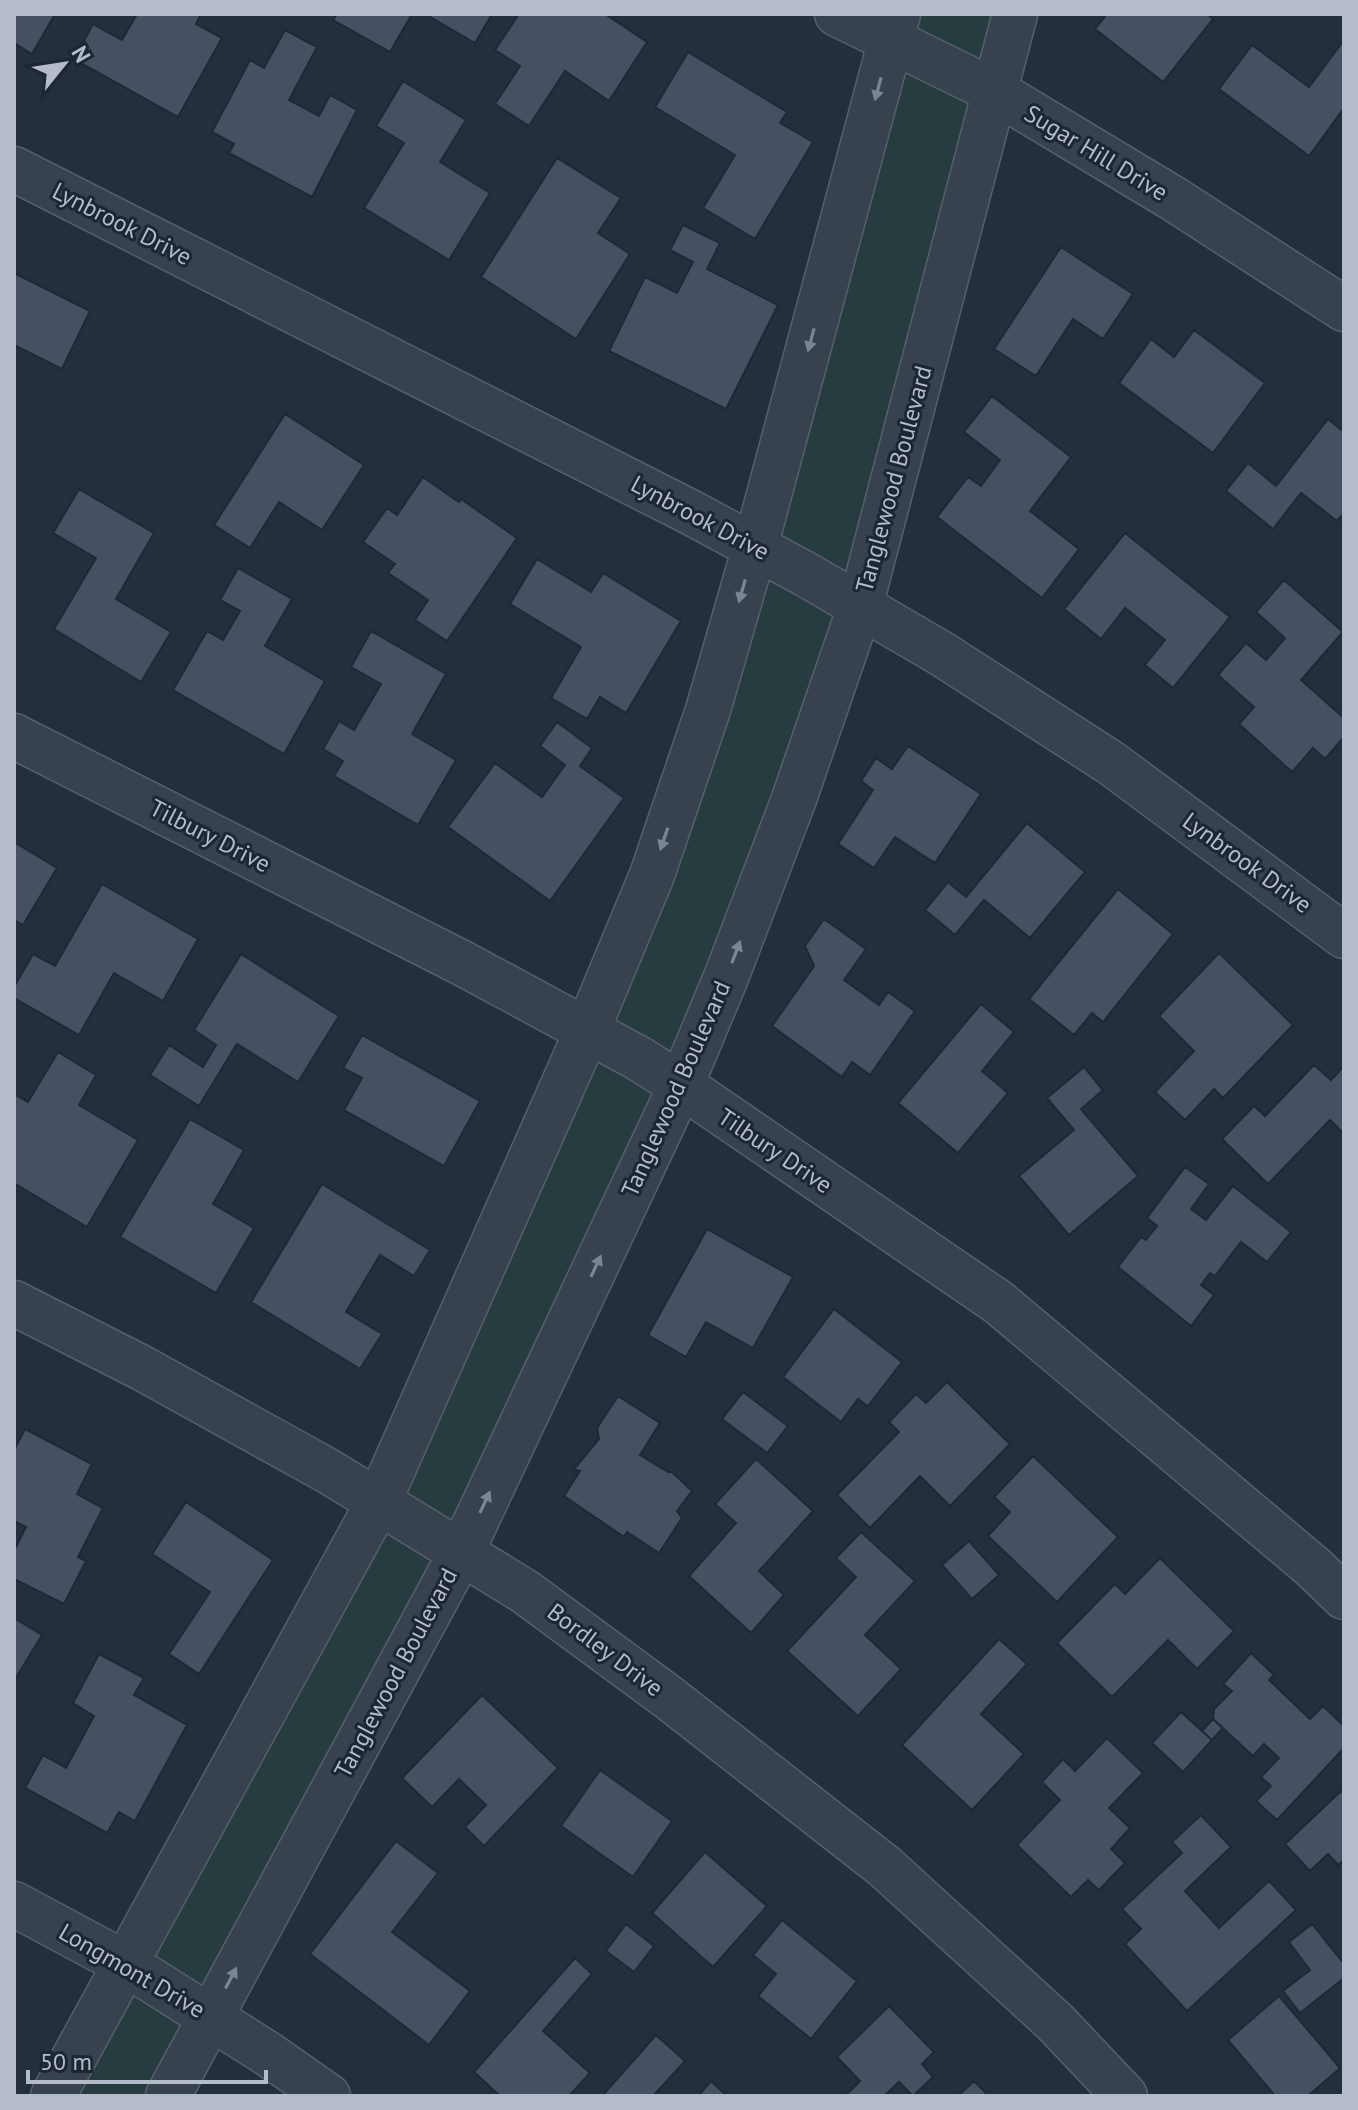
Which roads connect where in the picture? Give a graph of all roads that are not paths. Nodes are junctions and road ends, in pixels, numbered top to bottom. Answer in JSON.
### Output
{"nodes":[{"id":1,"x":837,"y":14,"type":"edge"},
{"id":2,"x":1015,"y":14,"type":"edge"},
{"id":3,"x":895,"y":28,"type":"edge"},
{"id":4,"x":996,"y":92,"type":"junction"},
{"id":5,"x":14,"y":169,"type":"edge"},
{"id":6,"x":1344,"y":309,"type":"edge"},
{"id":7,"x":755,"y":547,"type":"junction"},
{"id":8,"x":860,"y":607,"type":"junction"},
{"id":9,"x":14,"y":736,"type":"edge"},
{"id":10,"x":1344,"y":936,"type":"edge"},
{"id":11,"x":587,"y":1031,"type":"junction"},
{"id":12,"x":681,"y":1085,"type":"junction"},
{"id":13,"x":14,"y":1303,"type":"edge"},
{"id":14,"x":379,"y":1501,"type":"junction"},
{"id":15,"x":462,"y":1551,"type":"junction"},
{"id":16,"x":1344,"y":1597,"type":"edge"},
{"id":17,"x":14,"y":1904,"type":"edge"},
{"id":18,"x":126,"y":1964,"type":"junction"},
{"id":19,"x":210,"y":2017,"type":"junction"},
{"id":20,"x":53,"y":2096,"type":"edge"},
{"id":21,"x":168,"y":2096,"type":"edge"},
{"id":22,"x":328,"y":2096,"type":"edge"},
{"id":23,"x":1125,"y":2096,"type":"edge"}],
"edges":[{"from":1,"to":3,"type":"street","name":"Sugar Hill Drive"},
{"from":2,"to":4,"type":"street","name":"Tanglewood Boulevard"},
{"from":3,"to":4,"type":"street","name":"Sugar Hill Drive"},
{"from":3,"to":7,"type":"street","one_way":true},
{"from":4,"to":6,"type":"street","name":"Sugar Hill Drive"},
{"from":4,"to":8,"type":"street","name":"Tanglewood Boulevard"},
{"from":5,"to":7,"type":"street","name":"Lynbrook Drive"},
{"from":7,"to":8,"type":"street","name":"Lynbrook Drive"},
{"from":7,"to":11,"type":"street","one_way":true},
{"from":8,"to":10,"type":"street","name":"Lynbrook Drive"},
{"from":12,"to":8,"type":"street","name":"Tanglewood Boulevard","one_way":true},
{"from":9,"to":11,"type":"street","name":"Tilbury Drive"},
{"from":11,"to":12,"type":"street","name":"Tilbury Drive"},
{"from":11,"to":14,"type":"street"},
{"from":15,"to":12,"type":"street","name":"Tanglewood Boulevard","one_way":true},
{"from":12,"to":16,"type":"street","name":"Tilbury Drive"},
{"from":13,"to":14,"type":"street","name":"Bordley Drive"},
{"from":14,"to":15,"type":"street","name":"Bordley Drive"},
{"from":14,"to":18,"type":"street"},
{"from":19,"to":15,"type":"street","name":"Tanglewood Boulevard","one_way":true},
{"from":15,"to":23,"type":"street","name":"Bordley Drive"},
{"from":17,"to":18,"type":"street","name":"Longmont Drive"},
{"from":18,"to":19,"type":"street","name":"Longmont Drive"},
{"from":18,"to":20,"type":"street"},
{"from":19,"to":21,"type":"street","name":"Tanglewood Boulevard"},
{"from":19,"to":22,"type":"street","name":"Longmont Drive"}]}
